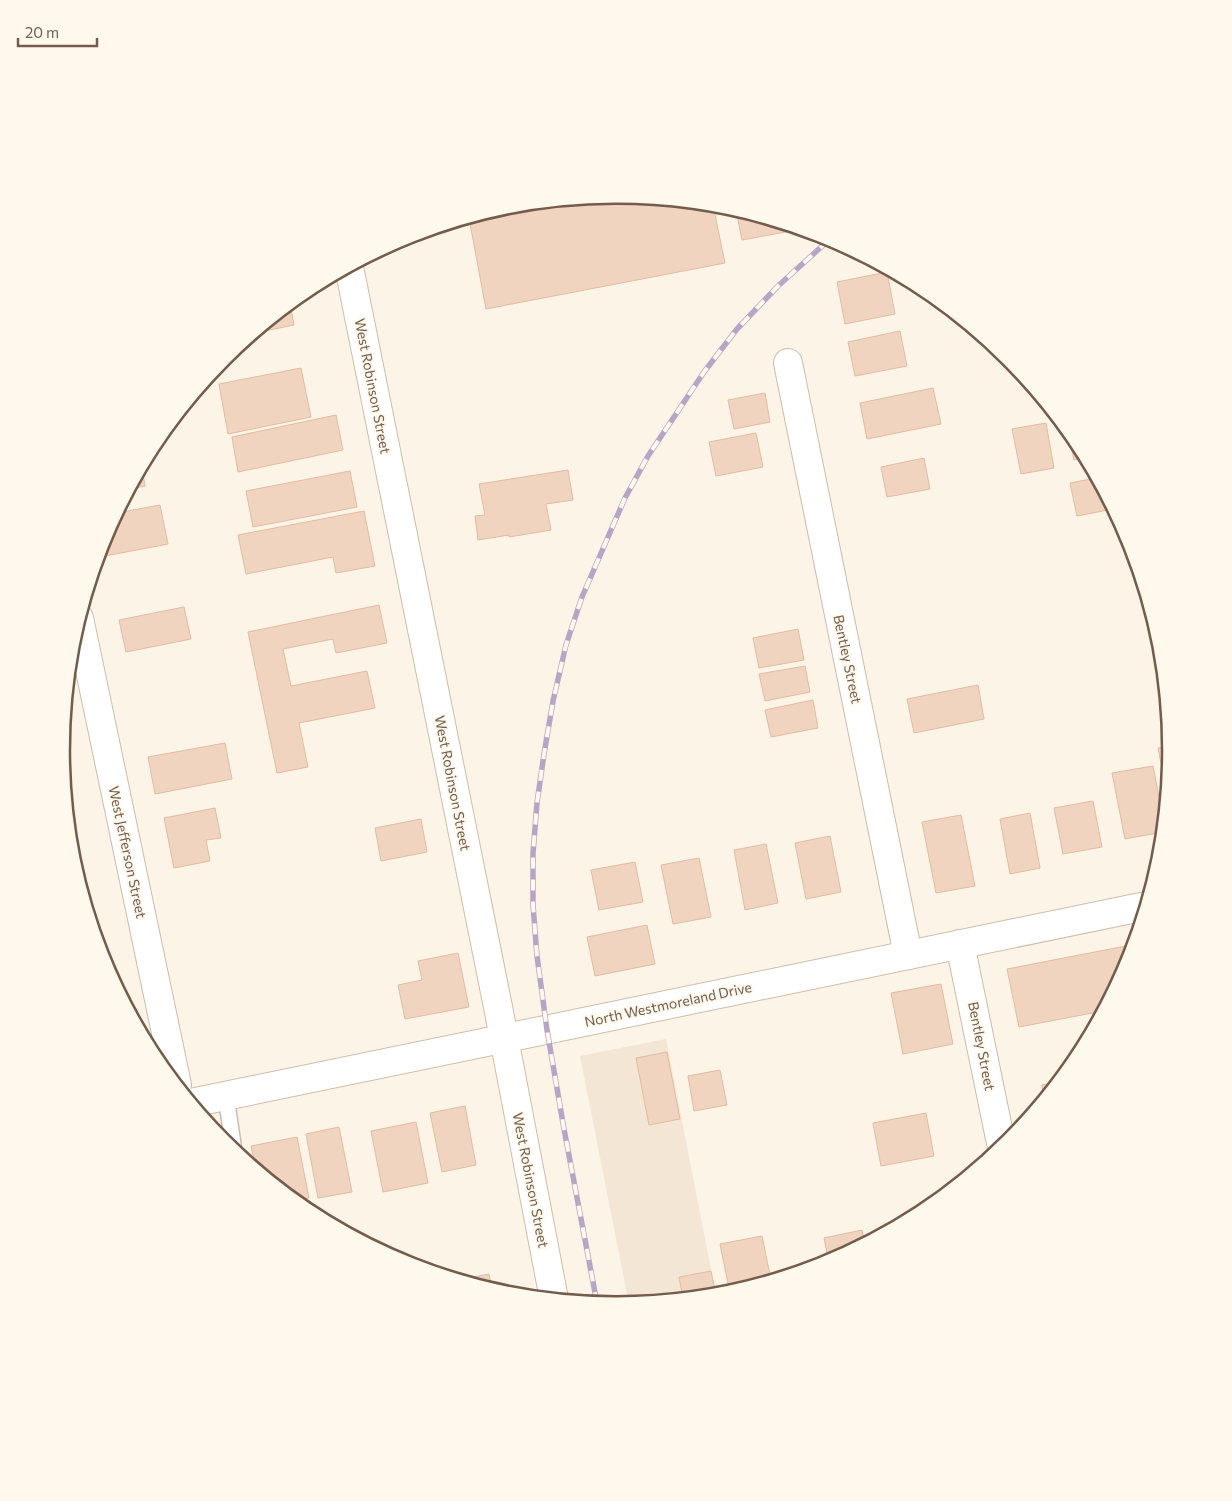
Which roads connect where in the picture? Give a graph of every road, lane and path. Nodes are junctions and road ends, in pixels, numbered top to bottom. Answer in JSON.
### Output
{"nodes":[{"id":1,"x":350,"y":274,"type":"edge"},
{"id":2,"x":788,"y":363,"type":"dead end"},
{"id":3,"x":82,"y":634,"type":"edge"},
{"id":4,"x":1138,"y":908,"type":"edge"},
{"id":5,"x":960,"y":944,"type":"junction"},
{"id":6,"x":908,"y":954,"type":"junction"},
{"id":7,"x":504,"y":1038,"type":"junction"},
{"id":8,"x":174,"y":1070,"type":"edge"},
{"id":9,"x":226,"y":1096,"type":"junction"},
{"id":10,"x":198,"y":1102,"type":"edge"},
{"id":11,"x":232,"y":1139,"type":"edge"},
{"id":12,"x":1000,"y":1139,"type":"edge"},
{"id":13,"x":553,"y":1293,"type":"edge"}],
"edges":[{"from":1,"to":7,"type":"street","name":"West Robinson Street"},
{"from":2,"to":6,"type":"street","name":"Bentley Street"},
{"from":3,"to":8,"type":"street","name":"West Jefferson Street"},
{"from":4,"to":5,"type":"street","name":"North Westmoreland Drive"},
{"from":5,"to":6,"type":"street","name":"North Westmoreland Drive"},
{"from":5,"to":12,"type":"street","name":"Bentley Street"},
{"from":6,"to":7,"type":"street","name":"North Westmoreland Drive"},
{"from":7,"to":9,"type":"street","name":"North Westmoreland Drive"},
{"from":7,"to":13,"type":"street","name":"West Robinson Street"},
{"from":9,"to":10,"type":"street","name":"North Westmoreland Drive"},
{"from":9,"to":11,"type":"lane"}]}
